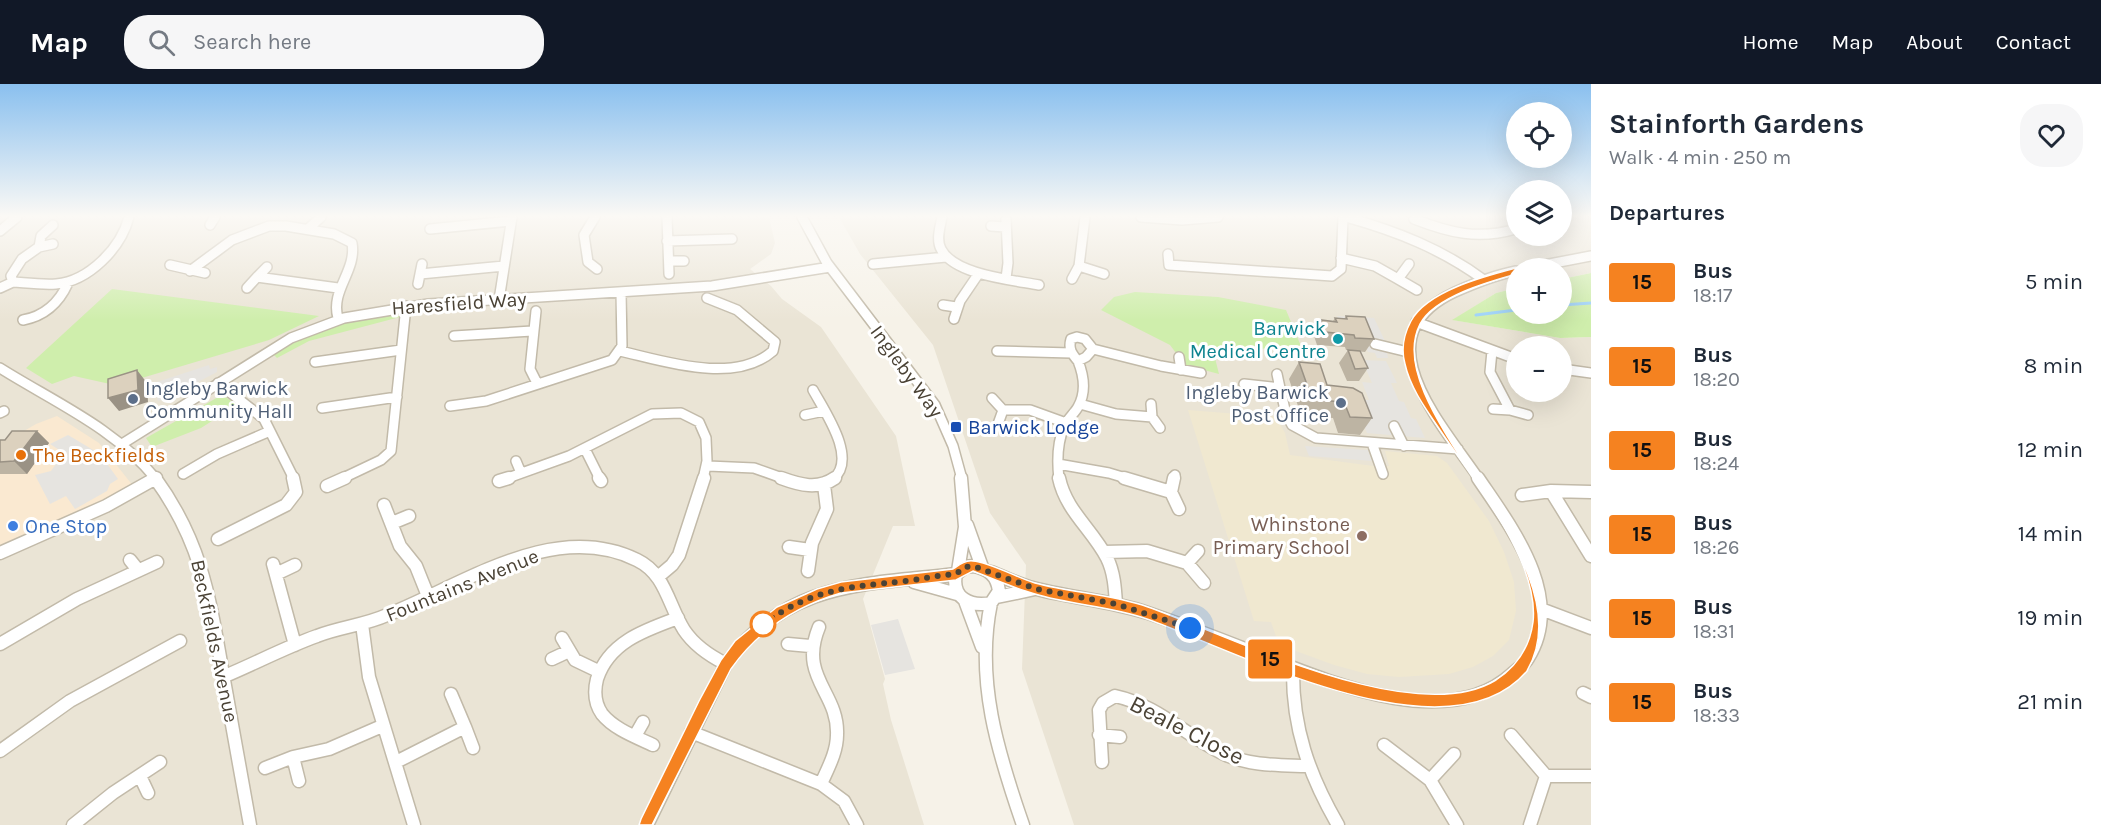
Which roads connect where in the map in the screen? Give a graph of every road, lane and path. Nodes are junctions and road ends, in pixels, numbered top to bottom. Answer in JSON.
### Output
{"nodes":[{"id":1,"x":30,"y":252,"type":"edge"},
{"id":2,"x":111,"y":252,"type":"edge"},
{"id":3,"x":216,"y":252,"type":"edge"},
{"id":4,"x":354,"y":252,"type":"edge"},
{"id":5,"x":506,"y":252,"type":"edge"},
{"id":6,"x":586,"y":252,"type":"edge"},
{"id":7,"x":670,"y":252,"type":"edge"},
{"id":8,"x":819,"y":252,"type":"edge"},
{"id":9,"x":943,"y":252,"type":"edge"},
{"id":10,"x":1008,"y":252,"type":"edge"},
{"id":11,"x":1081,"y":252,"type":"edge"},
{"id":12,"x":1341,"y":252,"type":"edge"},
{"id":13,"x":1440,"y":252,"type":"edge"},
{"id":14,"x":1168,"y":254,"type":"dead end"},
{"id":15,"x":1591,"y":256,"type":"edge"},
{"id":16,"x":946,"y":257,"type":"junction"},
{"id":17,"x":1341,"y":258,"type":"junction"},
{"id":18,"x":1572,"y":260,"type":"edge"},
{"id":19,"x":672,"y":261,"type":"junction"},
{"id":20,"x":684,"y":261,"type":"dead end"},
{"id":21,"x":422,"y":264,"type":"dead end"},
{"id":22,"x":873,"y":264,"type":"dead end"},
{"id":23,"x":1409,"y":264,"type":"dead end"},
{"id":24,"x":170,"y":265,"type":"dead end"},
{"id":25,"x":828,"y":265,"type":"junction"},
{"id":26,"x":1169,"y":265,"type":"junction"},
{"id":27,"x":1079,"y":266,"type":"junction"},
{"id":28,"x":267,"y":267,"type":"dead end"},
{"id":29,"x":504,"y":267,"type":"junction"},
{"id":30,"x":597,"y":269,"type":"dead end"},
{"id":31,"x":190,"y":271,"type":"junction"},
{"id":32,"x":205,"y":273,"type":"dead end"},
{"id":33,"x":979,"y":273,"type":"junction"},
{"id":34,"x":420,"y":274,"type":"junction"},
{"id":35,"x":669,"y":274,"type":"dead end"},
{"id":36,"x":1104,"y":274,"type":"dead end"},
{"id":37,"x":1506,"y":274,"type":"edge"},
{"id":38,"x":1172,"y":275,"type":"dead end"},
{"id":39,"x":257,"y":277,"type":"junction"},
{"id":40,"x":1006,"y":278,"type":"junction"},
{"id":41,"x":1072,"y":279,"type":"dead end"},
{"id":42,"x":1398,"y":279,"type":"junction"},
{"id":43,"x":1484,"y":280,"type":"junction"},
{"id":44,"x":13,"y":282,"type":"junction"},
{"id":45,"x":68,"y":283,"type":"junction"},
{"id":46,"x":418,"y":284,"type":"dead end"},
{"id":47,"x":1039,"y":285,"type":"dead end"},
{"id":48,"x":0,"y":288,"type":"edge"},
{"id":49,"x":247,"y":288,"type":"dead end"},
{"id":50,"x":338,"y":288,"type":"junction"},
{"id":51,"x":1417,"y":290,"type":"dead end"},
{"id":52,"x":621,"y":292,"type":"junction"},
{"id":53,"x":707,"y":298,"type":"dead end"},
{"id":54,"x":499,"y":300,"type":"junction"},
{"id":55,"x":722,"y":303,"type":"junction"},
{"id":56,"x":943,"y":305,"type":"dead end"},
{"id":57,"x":406,"y":306,"type":"junction"},
{"id":58,"x":956,"y":307,"type":"junction"},
{"id":59,"x":536,"y":311,"type":"dead end"},
{"id":60,"x":716,"y":312,"type":"dead end"},
{"id":61,"x":338,"y":318,"type":"junction"},
{"id":62,"x":954,"y":319,"type":"dead end"},
{"id":63,"x":23,"y":320,"type":"dead end"},
{"id":64,"x":1416,"y":321,"type":"junction"},
{"id":65,"x":532,"y":332,"type":"junction"},
{"id":66,"x":454,"y":336,"type":"dead end"},
{"id":67,"x":1015,"y":342,"type":"dead end"},
{"id":68,"x":1375,"y":344,"type":"edge"},
{"id":69,"x":1093,"y":349,"type":"junction"},
{"id":70,"x":401,"y":350,"type":"junction"},
{"id":71,"x":620,"y":351,"type":"junction"},
{"id":72,"x":997,"y":351,"type":"dead end"},
{"id":73,"x":1492,"y":351,"type":"junction"},
{"id":74,"x":1408,"y":352,"type":"junction"},
{"id":75,"x":1018,"y":353,"type":"junction"},
{"id":76,"x":1506,"y":355,"type":"edge"},
{"id":77,"x":1074,"y":357,"type":"junction"},
{"id":78,"x":1179,"y":357,"type":"dead end"},
{"id":79,"x":336,"y":359,"type":"junction"},
{"id":80,"x":315,"y":362,"type":"dead end"},
{"id":81,"x":0,"y":368,"type":"edge"},
{"id":82,"x":334,"y":370,"type":"dead end"},
{"id":83,"x":1181,"y":370,"type":"junction"},
{"id":84,"x":1572,"y":370,"type":"edge"},
{"id":85,"x":1201,"y":373,"type":"dead end"},
{"id":86,"x":1591,"y":373,"type":"edge"},
{"id":87,"x":1277,"y":374,"type":"dead end"},
{"id":88,"x":218,"y":383,"type":"junction"},
{"id":89,"x":537,"y":383,"type":"junction"},
{"id":90,"x":1244,"y":384,"type":"dead end"},
{"id":91,"x":1280,"y":388,"type":"junction"},
{"id":92,"x":813,"y":390,"type":"dead end"},
{"id":93,"x":397,"y":397,"type":"junction"},
{"id":94,"x":992,"y":398,"type":"dead end"},
{"id":95,"x":1080,"y":404,"type":"junction"},
{"id":96,"x":1151,"y":404,"type":"dead end"},
{"id":97,"x":450,"y":406,"type":"dead end"},
{"id":98,"x":322,"y":408,"type":"dead end"},
{"id":99,"x":1493,"y":409,"type":"dead end"},
{"id":100,"x":1003,"y":410,"type":"junction"},
{"id":101,"x":1510,"y":410,"type":"junction"},
{"id":102,"x":824,"y":411,"type":"junction"},
{"id":103,"x":805,"y":415,"type":"dead end"},
{"id":104,"x":1528,"y":415,"type":"dead end"},
{"id":105,"x":1152,"y":417,"type":"junction"},
{"id":106,"x":1065,"y":423,"type":"junction"},
{"id":107,"x":998,"y":424,"type":"dead end"},
{"id":108,"x":1394,"y":426,"type":"dead end"},
{"id":109,"x":1160,"y":428,"type":"dead end"},
{"id":110,"x":270,"y":431,"type":"junction"},
{"id":111,"x":1372,"y":443,"type":"junction"},
{"id":112,"x":122,"y":444,"type":"junction"},
{"id":113,"x":1404,"y":446,"type":"junction"},
{"id":114,"x":585,"y":449,"type":"junction"},
{"id":115,"x":1458,"y":449,"type":"junction"},
{"id":116,"x":516,"y":461,"type":"dead end"},
{"id":117,"x":1058,"y":464,"type":"junction"},
{"id":118,"x":708,"y":466,"type":"junction"},
{"id":119,"x":521,"y":473,"type":"junction"},
{"id":120,"x":183,"y":474,"type":"dead end"},
{"id":121,"x":1383,"y":474,"type":"dead end"},
{"id":122,"x":1175,"y":476,"type":"dead end"},
{"id":123,"x":156,"y":478,"type":"junction"},
{"id":124,"x":601,"y":480,"type":"dead end"},
{"id":125,"x":499,"y":481,"type":"dead end"},
{"id":126,"x":824,"y":485,"type":"junction"},
{"id":127,"x":327,"y":486,"type":"dead end"},
{"id":128,"x":1551,"y":491,"type":"junction"},
{"id":129,"x":1172,"y":492,"type":"junction"},
{"id":130,"x":1591,"y":492,"type":"edge"},
{"id":131,"x":1522,"y":495,"type":"dead end"},
{"id":132,"x":384,"y":505,"type":"dead end"},
{"id":133,"x":1179,"y":509,"type":"dead end"},
{"id":134,"x":409,"y":516,"type":"dead end"},
{"id":135,"x":392,"y":523,"type":"junction"},
{"id":136,"x":967,"y":525,"type":"junction"},
{"id":137,"x":218,"y":539,"type":"dead end"},
{"id":138,"x":789,"y":547,"type":"dead end"},
{"id":139,"x":810,"y":550,"type":"junction"},
{"id":140,"x":1198,"y":551,"type":"dead end"},
{"id":141,"x":1104,"y":552,"type":"junction"},
{"id":142,"x":0,"y":554,"type":"edge"},
{"id":143,"x":1591,"y":556,"type":"edge"},
{"id":144,"x":157,"y":562,"type":"dead end"},
{"id":145,"x":1187,"y":563,"type":"junction"},
{"id":146,"x":295,"y":565,"type":"dead end"},
{"id":147,"x":986,"y":570,"type":"junction"},
{"id":148,"x":808,"y":571,"type":"dead end"},
{"id":149,"x":957,"y":573,"type":"junction"},
{"id":150,"x":659,"y":576,"type":"junction"},
{"id":151,"x":908,"y":581,"type":"junction"},
{"id":152,"x":1204,"y":583,"type":"dead end"},
{"id":153,"x":1036,"y":589,"type":"junction"},
{"id":154,"x":428,"y":596,"type":"junction"},
{"id":155,"x":961,"y":597,"type":"junction"},
{"id":156,"x":994,"y":600,"type":"junction"},
{"id":157,"x":1116,"y":604,"type":"junction"},
{"id":158,"x":1541,"y":609,"type":"junction"},
{"id":159,"x":678,"y":618,"type":"junction"},
{"id":160,"x":362,"y":624,"type":"junction"},
{"id":161,"x":819,"y":627,"type":"dead end"},
{"id":162,"x":1591,"y":628,"type":"edge"},
{"id":163,"x":562,"y":638,"type":"dead end"},
{"id":164,"x":180,"y":641,"type":"dead end"},
{"id":165,"x":0,"y":644,"type":"edge"},
{"id":166,"x":788,"y":644,"type":"dead end"},
{"id":167,"x":295,"y":645,"type":"junction"},
{"id":168,"x":810,"y":646,"type":"junction"},
{"id":169,"x":982,"y":648,"type":"junction"},
{"id":170,"x":567,"y":652,"type":"junction"},
{"id":171,"x":552,"y":659,"type":"dead end"},
{"id":172,"x":726,"y":664,"type":"junction"},
{"id":173,"x":1293,"y":668,"type":"junction"},
{"id":174,"x":598,"y":671,"type":"junction"},
{"id":175,"x":225,"y":676,"type":"junction"},
{"id":176,"x":451,"y":694,"type":"dead end"},
{"id":177,"x":643,"y":722,"type":"dead end"},
{"id":178,"x":382,"y":726,"type":"junction"},
{"id":179,"x":465,"y":728,"type":"junction"},
{"id":180,"x":691,"y":732,"type":"junction"},
{"id":181,"x":1099,"y":735,"type":"junction"},
{"id":182,"x":1511,"y":735,"type":"dead end"},
{"id":183,"x":634,"y":736,"type":"junction"},
{"id":184,"x":1120,"y":737,"type":"dead end"},
{"id":185,"x":1384,"y":744,"type":"dead end"},
{"id":186,"x":653,"y":745,"type":"dead end"},
{"id":187,"x":472,"y":748,"type":"dead end"},
{"id":188,"x":0,"y":751,"type":"edge"},
{"id":189,"x":1454,"y":754,"type":"dead end"},
{"id":190,"x":293,"y":757,"type":"junction"},
{"id":191,"x":160,"y":762,"type":"dead end"},
{"id":192,"x":396,"y":762,"type":"junction"},
{"id":193,"x":1102,"y":762,"type":"dead end"},
{"id":194,"x":1306,"y":766,"type":"junction"},
{"id":195,"x":265,"y":768,"type":"dead end"},
{"id":196,"x":140,"y":776,"type":"junction"},
{"id":197,"x":1546,"y":776,"type":"junction"},
{"id":198,"x":1591,"y":776,"type":"edge"},
{"id":199,"x":1430,"y":780,"type":"junction"},
{"id":200,"x":298,"y":781,"type":"dead end"},
{"id":201,"x":821,"y":784,"type":"junction"},
{"id":202,"x":148,"y":793,"type":"dead end"},
{"id":203,"x":73,"y":825,"type":"edge"},
{"id":204,"x":250,"y":825,"type":"edge"},
{"id":205,"x":414,"y":825,"type":"edge"},
{"id":206,"x":647,"y":825,"type":"edge"},
{"id":207,"x":857,"y":825,"type":"edge"},
{"id":208,"x":1023,"y":825,"type":"edge"},
{"id":209,"x":1338,"y":825,"type":"edge"},
{"id":210,"x":1456,"y":825,"type":"edge"},
{"id":211,"x":1530,"y":825,"type":"edge"}],
"edges":[{"from":1,"to":44,"type":"street"},
{"from":2,"to":45,"type":"street"},
{"from":3,"to":31,"type":"street"},
{"from":4,"to":50,"type":"street"},
{"from":5,"to":29,"type":"street"},
{"from":6,"to":30,"type":"street"},
{"from":7,"to":19,"type":"street"},
{"from":8,"to":25,"type":"street","name":"Ingleby Way"},
{"from":9,"to":16,"type":"street"},
{"from":10,"to":40,"type":"street"},
{"from":11,"to":27,"type":"street"},
{"from":12,"to":17,"type":"street"},
{"from":13,"to":43,"type":"street"},
{"from":14,"to":26,"type":"street"},
{"from":15,"to":18,"type":"street"},
{"from":16,"to":22,"type":"street"},
{"from":16,"to":33,"type":"street"},
{"from":17,"to":26,"type":"street"},
{"from":17,"to":42,"type":"street"},
{"from":19,"to":20,"type":"street"},
{"from":19,"to":35,"type":"street"},
{"from":21,"to":34,"type":"street"},
{"from":23,"to":42,"type":"street"},
{"from":24,"to":31,"type":"street"},
{"from":25,"to":52,"type":"street","name":"Haresfield Way"},
{"from":25,"to":136,"type":"street","name":"Ingleby Way"},
{"from":26,"to":38,"type":"street"},
{"from":27,"to":36,"type":"street"},
{"from":27,"to":41,"type":"street"},
{"from":28,"to":39,"type":"street"},
{"from":29,"to":34,"type":"street"},
{"from":29,"to":54,"type":"street"},
{"from":31,"to":32,"type":"street"},
{"from":33,"to":40,"type":"street"},
{"from":33,"to":58,"type":"street"},
{"from":34,"to":46,"type":"street"},
{"from":37,"to":43,"type":"street"},
{"from":39,"to":49,"type":"street"},
{"from":39,"to":50,"type":"street"},
{"from":40,"to":47,"type":"street"},
{"from":42,"to":51,"type":"street"},
{"from":43,"to":64,"type":"street"},
{"from":44,"to":45,"type":"street"},
{"from":44,"to":48,"type":"street"},
{"from":45,"to":63,"type":"street"},
{"from":50,"to":61,"type":"street"},
{"from":52,"to":54,"type":"street","name":"Haresfield Way"},
{"from":52,"to":71,"type":"street"},
{"from":53,"to":55,"type":"street"},
{"from":54,"to":57,"type":"street","name":"Haresfield Way"},
{"from":55,"to":60,"type":"street"},
{"from":55,"to":71,"type":"street"},
{"from":56,"to":58,"type":"street"},
{"from":57,"to":61,"type":"street","name":"Haresfield Way"},
{"from":57,"to":70,"type":"street"},
{"from":58,"to":62,"type":"street"},
{"from":59,"to":65,"type":"street"},
{"from":61,"to":88,"type":"street","name":"Haresfield Way"},
{"from":64,"to":73,"type":"street"},
{"from":64,"to":74,"type":"street"},
{"from":65,"to":66,"type":"street"},
{"from":65,"to":89,"type":"street"},
{"from":67,"to":75,"type":"street"},
{"from":68,"to":74,"type":"street"},
{"from":69,"to":77,"type":"street"},
{"from":69,"to":77,"type":"street"},
{"from":69,"to":83,"type":"street"},
{"from":70,"to":79,"type":"street"},
{"from":70,"to":93,"type":"street"},
{"from":71,"to":89,"type":"street"},
{"from":72,"to":75,"type":"street"},
{"from":73,"to":76,"type":"street"},
{"from":73,"to":101,"type":"street"},
{"from":74,"to":115,"type":"street"},
{"from":75,"to":77,"type":"street"},
{"from":77,"to":95,"type":"street"},
{"from":78,"to":83,"type":"street"},
{"from":79,"to":80,"type":"street"},
{"from":79,"to":82,"type":"street"},
{"from":81,"to":112,"type":"street","name":"Beckfields Avenue"},
{"from":83,"to":85,"type":"street"},
{"from":84,"to":86,"type":"street"},
{"from":87,"to":91,"type":"street"},
{"from":88,"to":110,"type":"street"},
{"from":88,"to":112,"type":"street","name":"Haresfield Way"},
{"from":89,"to":97,"type":"street"},
{"from":90,"to":91,"type":"street"},
{"from":91,"to":111,"type":"street"},
{"from":92,"to":102,"type":"street"},
{"from":93,"to":98,"type":"street"},
{"from":93,"to":127,"type":"street"},
{"from":94,"to":100,"type":"street"},
{"from":95,"to":105,"type":"street"},
{"from":95,"to":106,"type":"street"},
{"from":96,"to":105,"type":"street"},
{"from":99,"to":101,"type":"street"},
{"from":100,"to":106,"type":"street"},
{"from":100,"to":107,"type":"street"},
{"from":101,"to":104,"type":"street"},
{"from":102,"to":103,"type":"street"},
{"from":102,"to":126,"type":"street"},
{"from":105,"to":109,"type":"street"},
{"from":106,"to":117,"type":"street"},
{"from":108,"to":113,"type":"street"},
{"from":110,"to":120,"type":"street"},
{"from":110,"to":137,"type":"street"},
{"from":111,"to":113,"type":"street"},
{"from":111,"to":121,"type":"street"},
{"from":112,"to":123,"type":"street","name":"Beckfields Avenue"},
{"from":113,"to":115,"type":"street"},
{"from":114,"to":118,"type":"street"},
{"from":114,"to":119,"type":"street"},
{"from":114,"to":124,"type":"street"},
{"from":115,"to":158,"type":"street"},
{"from":116,"to":119,"type":"street"},
{"from":117,"to":129,"type":"street"},
{"from":117,"to":141,"type":"street"},
{"from":118,"to":126,"type":"street"},
{"from":118,"to":150,"type":"street"},
{"from":119,"to":125,"type":"street"},
{"from":122,"to":129,"type":"street"},
{"from":123,"to":142,"type":"street"},
{"from":123,"to":175,"type":"street","name":"Beckfields Avenue"},
{"from":126,"to":139,"type":"street"},
{"from":128,"to":130,"type":"street"},
{"from":128,"to":131,"type":"street"},
{"from":128,"to":143,"type":"street"},
{"from":129,"to":133,"type":"street"},
{"from":132,"to":135,"type":"street"},
{"from":134,"to":135,"type":"street"},
{"from":135,"to":154,"type":"street"},
{"from":136,"to":147,"type":"street","name":"Ingleby Way"},
{"from":136,"to":149,"type":"street","name":"Ingleby Way"},
{"from":138,"to":139,"type":"street"},
{"from":139,"to":148,"type":"street"},
{"from":140,"to":145,"type":"street"},
{"from":141,"to":145,"type":"street"},
{"from":141,"to":157,"type":"street"},
{"from":144,"to":165,"type":"street"},
{"from":145,"to":152,"type":"street"},
{"from":146,"to":167,"type":"street"},
{"from":147,"to":149,"type":"street"},
{"from":147,"to":153,"type":"street"},
{"from":147,"to":156,"type":"street"},
{"from":149,"to":151,"type":"street"},
{"from":149,"to":155,"type":"street"},
{"from":150,"to":154,"type":"street","name":"Fountains Avenue"},
{"from":150,"to":159,"type":"street"},
{"from":151,"to":155,"type":"street"},
{"from":151,"to":172,"type":"street"},
{"from":153,"to":156,"type":"street"},
{"from":153,"to":157,"type":"street"},
{"from":154,"to":160,"type":"street","name":"Fountains Avenue"},
{"from":155,"to":156,"type":"street"},
{"from":155,"to":169,"type":"street"},
{"from":156,"to":169,"type":"street"},
{"from":157,"to":173,"type":"street"},
{"from":158,"to":162,"type":"street"},
{"from":158,"to":173,"type":"street"},
{"from":159,"to":172,"type":"street"},
{"from":159,"to":174,"type":"street"},
{"from":160,"to":167,"type":"street","name":"Fountains Avenue"},
{"from":160,"to":178,"type":"street"},
{"from":161,"to":168,"type":"street"},
{"from":163,"to":170,"type":"street"},
{"from":164,"to":188,"type":"street"},
{"from":166,"to":168,"type":"street"},
{"from":167,"to":175,"type":"street","name":"Fountains Avenue"},
{"from":168,"to":201,"type":"street"},
{"from":169,"to":208,"type":"street"},
{"from":170,"to":171,"type":"street"},
{"from":170,"to":174,"type":"street"},
{"from":172,"to":180,"type":"street"},
{"from":173,"to":194,"type":"street"},
{"from":174,"to":183,"type":"street"},
{"from":175,"to":204,"type":"street","name":"Beckfields Avenue"},
{"from":176,"to":179,"type":"street"},
{"from":177,"to":183,"type":"street"},
{"from":178,"to":190,"type":"street"},
{"from":178,"to":192,"type":"street"},
{"from":179,"to":187,"type":"street"},
{"from":179,"to":192,"type":"street"},
{"from":180,"to":201,"type":"street"},
{"from":180,"to":206,"type":"street"},
{"from":181,"to":184,"type":"street","name":"Beale Close"},
{"from":181,"to":193,"type":"street","name":"Beale Close"},
{"from":181,"to":194,"type":"street","name":"Beale Close"},
{"from":182,"to":197,"type":"street"},
{"from":183,"to":186,"type":"street"},
{"from":185,"to":199,"type":"street"},
{"from":189,"to":199,"type":"street"},
{"from":190,"to":195,"type":"street"},
{"from":190,"to":200,"type":"street"},
{"from":191,"to":196,"type":"street"},
{"from":192,"to":205,"type":"street"},
{"from":194,"to":209,"type":"street"},
{"from":196,"to":202,"type":"street"},
{"from":196,"to":203,"type":"street"},
{"from":197,"to":198,"type":"street"},
{"from":197,"to":211,"type":"street"},
{"from":199,"to":210,"type":"street"},
{"from":201,"to":207,"type":"street"}]}
